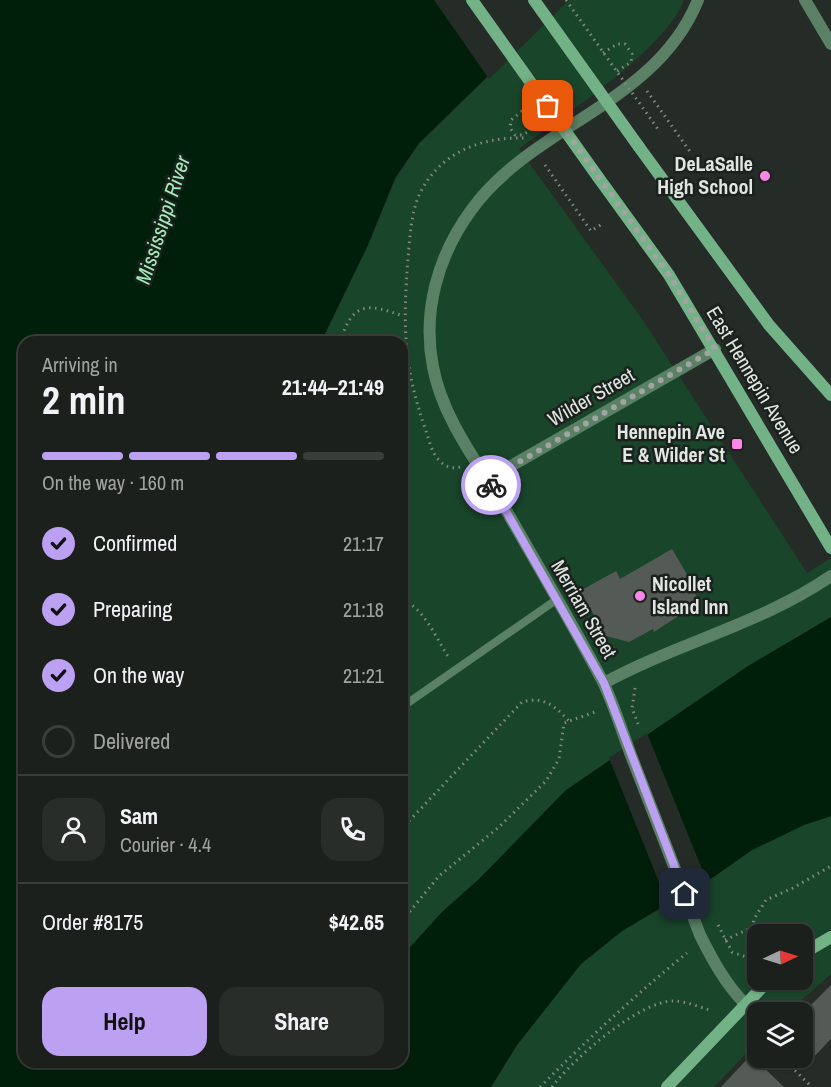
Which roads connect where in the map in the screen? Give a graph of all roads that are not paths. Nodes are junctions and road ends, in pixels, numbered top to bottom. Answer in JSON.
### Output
{"nodes":[{"id":1,"x":472,"y":0,"type":"edge"},
{"id":2,"x":534,"y":0,"type":"edge"},
{"id":3,"x":698,"y":0,"type":"edge"},
{"id":4,"x":805,"y":0,"type":"edge"},
{"id":5,"x":831,"y":44,"type":"edge"},
{"id":6,"x":715,"y":349,"type":"junction"},
{"id":7,"x":830,"y":393,"type":"edge"},
{"id":8,"x":488,"y":480,"type":"junction"},
{"id":9,"x":831,"y":548,"type":"edge"},
{"id":10,"x":831,"y":576,"type":"edge"},
{"id":11,"x":556,"y":600,"type":"junction"},
{"id":12,"x":604,"y":683,"type":"junction"},
{"id":13,"x":408,"y":703,"type":"edge"},
{"id":14,"x":831,"y":937,"type":"edge"},
{"id":15,"x":813,"y":948,"type":"edge"},
{"id":16,"x":759,"y":990,"type":"edge"},
{"id":17,"x":745,"y":1004,"type":"junction"},
{"id":18,"x":667,"y":1087,"type":"edge"}],
"edges":[{"from":1,"to":6,"type":"main road","name":"East Hennepin Avenue","bridge":true},
{"from":2,"to":7,"type":"main road","name":"East Hennepin Avenue","bridge":true},
{"from":3,"to":8,"type":"street","name":"Merriam Street"},
{"from":4,"to":5,"type":"street"},
{"from":6,"to":8,"type":"street","name":"Wilder Street"},
{"from":6,"to":9,"type":"main road","name":"East Hennepin Avenue"},
{"from":8,"to":11,"type":"street","name":"Merriam Street"},
{"from":10,"to":12,"type":"street"},
{"from":11,"to":12,"type":"street","name":"Merriam Street"},
{"from":11,"to":13,"type":"lane"},
{"from":12,"to":17,"type":"street","name":"Merriam Street"},
{"from":14,"to":15,"type":"main road"},
{"from":16,"to":17,"type":"main road"},
{"from":17,"to":18,"type":"main road"}]}
